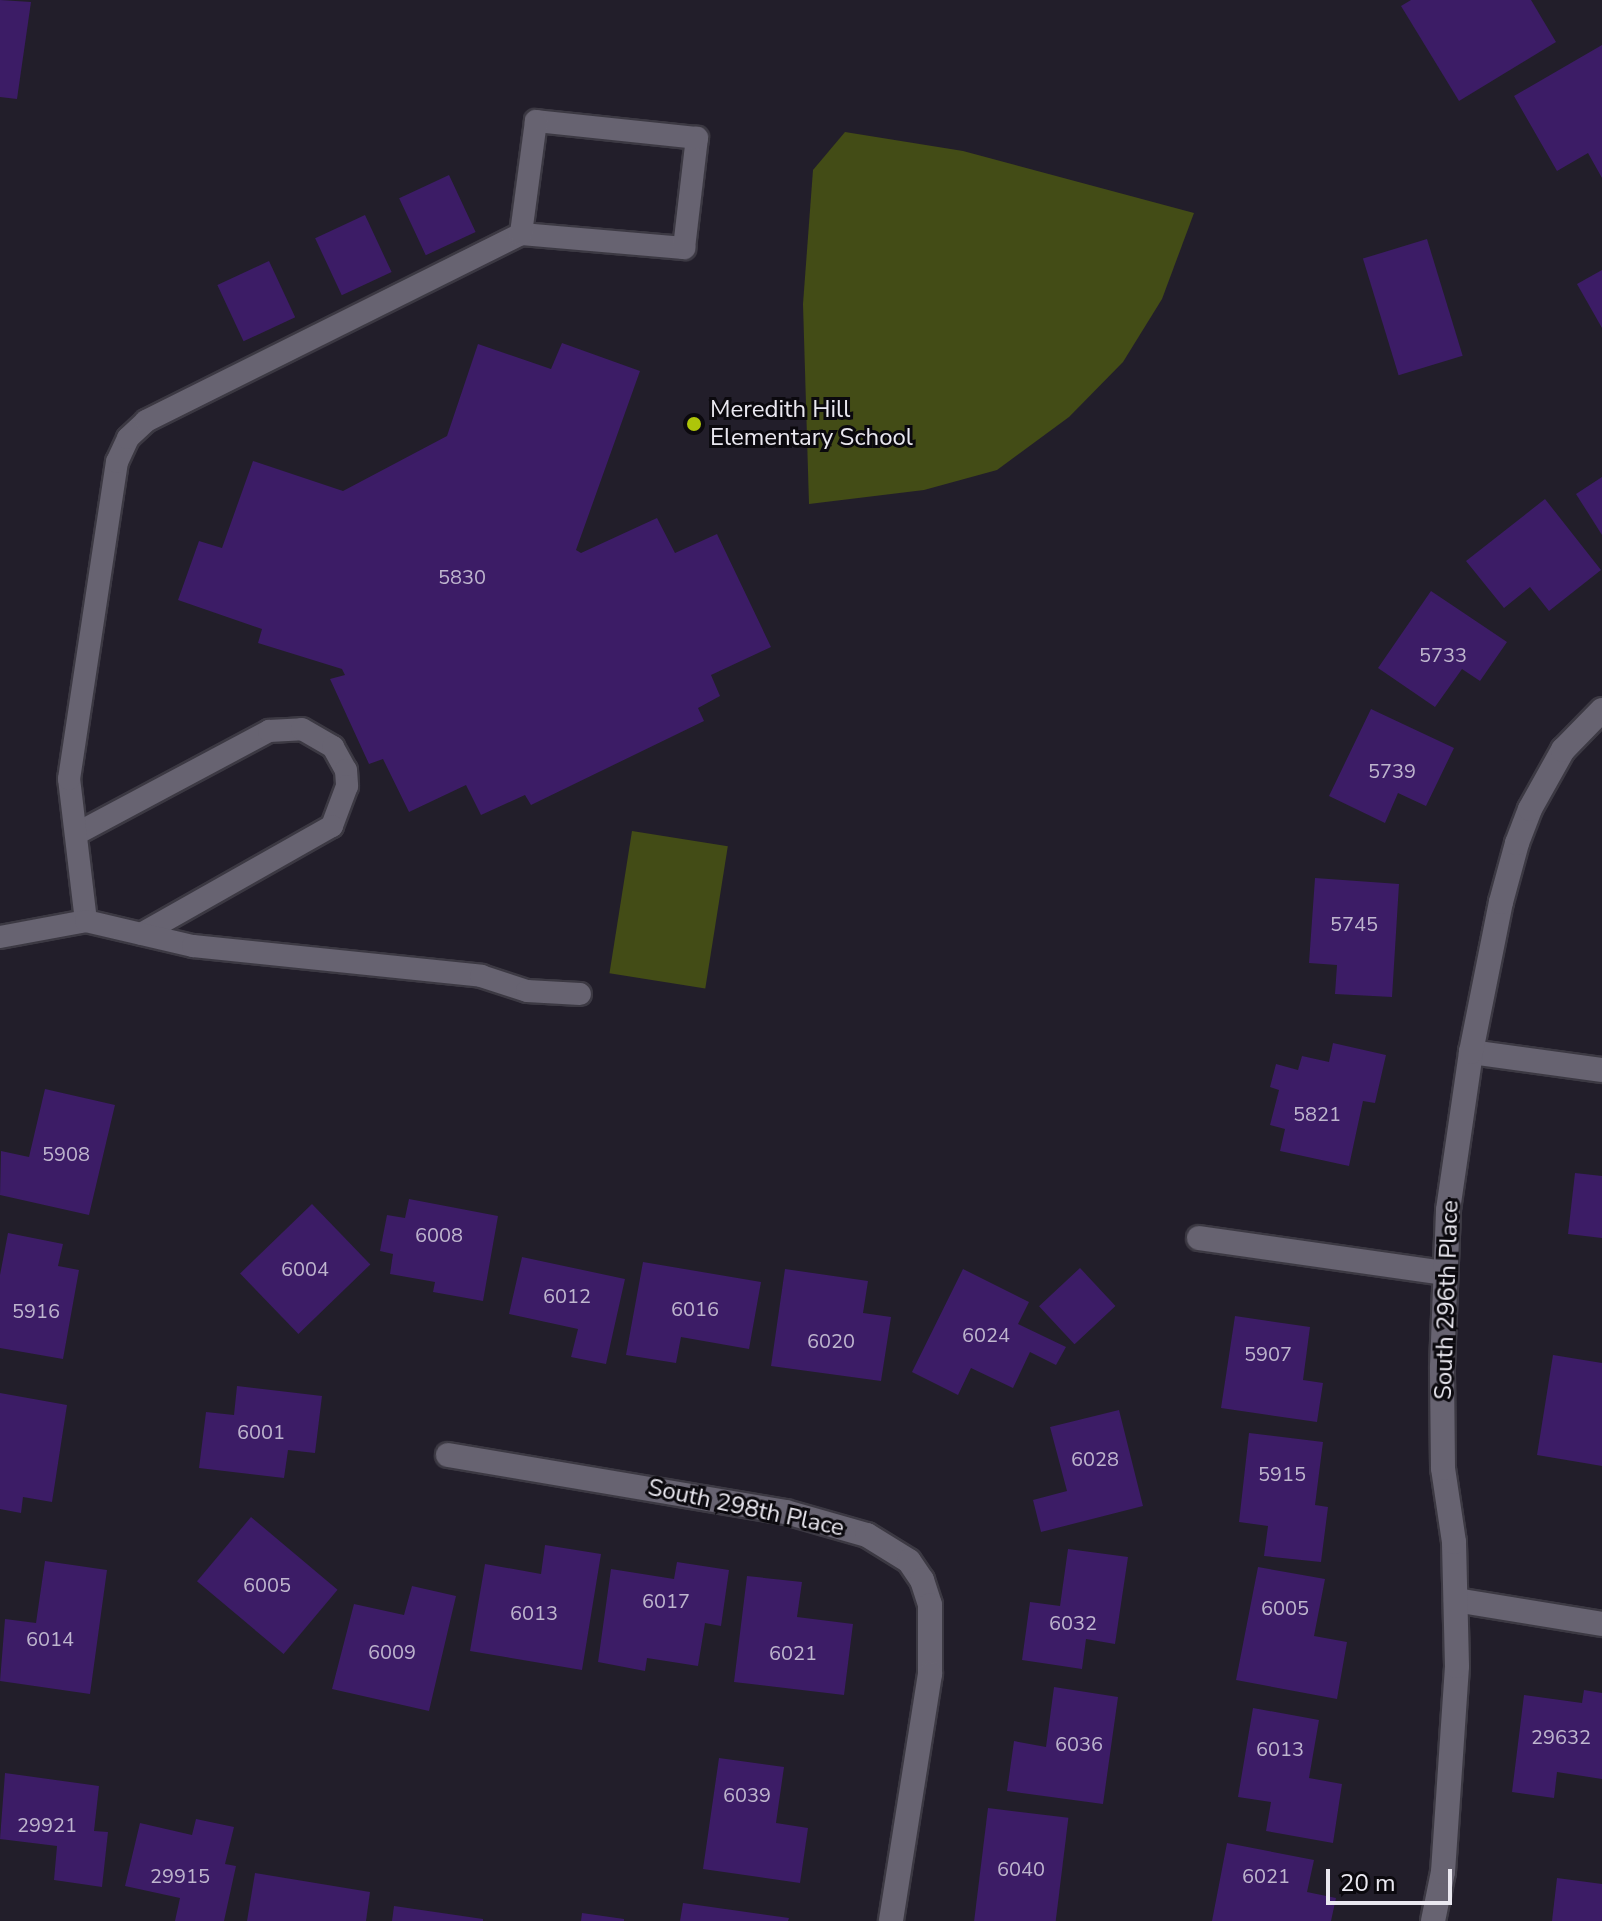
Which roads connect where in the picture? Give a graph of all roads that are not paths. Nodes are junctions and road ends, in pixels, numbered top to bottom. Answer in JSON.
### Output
{"nodes":[{"id":1,"x":521,"y":234,"type":"junction"},
{"id":2,"x":1602,"y":710,"type":"edge"},
{"id":3,"x":76,"y":834,"type":"junction"},
{"id":4,"x":86,"y":921,"type":"junction"},
{"id":5,"x":141,"y":934,"type":"junction"},
{"id":6,"x":0,"y":937,"type":"edge"},
{"id":7,"x":580,"y":994,"type":"dead end"},
{"id":8,"x":1471,"y":1052,"type":"junction"},
{"id":9,"x":1602,"y":1070,"type":"edge"},
{"id":10,"x":1199,"y":1238,"type":"dead end"},
{"id":11,"x":1446,"y":1273,"type":"junction"},
{"id":12,"x":448,"y":1455,"type":"dead end"},
{"id":13,"x":1456,"y":1600,"type":"junction"},
{"id":14,"x":1602,"y":1624,"type":"edge"},
{"id":15,"x":891,"y":1921,"type":"edge"},
{"id":16,"x":1433,"y":1921,"type":"edge"}],
"edges":[{"from":1,"to":1,"type":"lane"},
{"from":1,"to":3,"type":"lane"},
{"from":2,"to":8,"type":"street","name":"South 296th Place"},
{"from":3,"to":4,"type":"lane"},
{"from":3,"to":5,"type":"lane"},
{"from":4,"to":5,"type":"lane"},
{"from":4,"to":6,"type":"lane"},
{"from":5,"to":7,"type":"lane"},
{"from":8,"to":9,"type":"street"},
{"from":8,"to":11,"type":"street","name":"South 296th Place"},
{"from":10,"to":11,"type":"street"},
{"from":11,"to":13,"type":"street","name":"South 296th Place"},
{"from":12,"to":15,"type":"street","name":"South 298th Place"},
{"from":13,"to":14,"type":"street"},
{"from":13,"to":16,"type":"street","name":"South 296th Place"}]}
